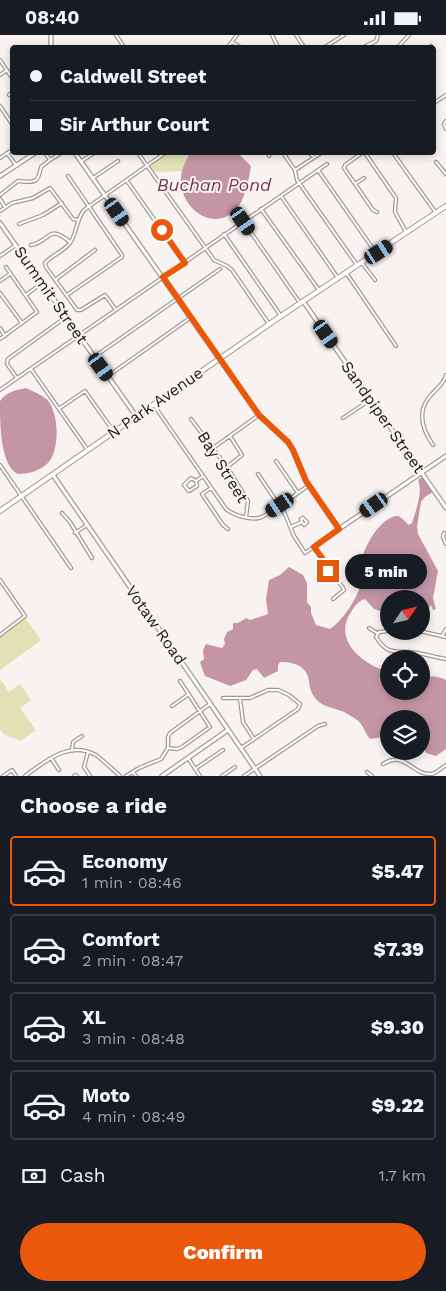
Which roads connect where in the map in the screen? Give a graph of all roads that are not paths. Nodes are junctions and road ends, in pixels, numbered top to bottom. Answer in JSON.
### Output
{"nodes":[{"id":1,"x":237,"y":35,"type":"edge"},
{"id":2,"x":344,"y":35,"type":"edge"},
{"id":3,"x":378,"y":35,"type":"edge"},
{"id":4,"x":232,"y":42,"type":"junction"},
{"id":5,"x":230,"y":45,"type":"edge"},
{"id":6,"x":237,"y":45,"type":"edge"},
{"id":7,"x":328,"y":45,"type":"edge"},
{"id":8,"x":368,"y":45,"type":"edge"},
{"id":9,"x":0,"y":60,"type":"edge"},
{"id":10,"x":7,"y":70,"type":"junction"},
{"id":11,"x":0,"y":75,"type":"edge"},
{"id":12,"x":10,"y":75,"type":"edge"},
{"id":13,"x":0,"y":106,"type":"edge"},
{"id":14,"x":10,"y":121,"type":"edge"},
{"id":15,"x":446,"y":121,"type":"edge"},
{"id":16,"x":446,"y":129,"type":"edge"},
{"id":17,"x":8,"y":153,"type":"joint"},
{"id":18,"x":31,"y":155,"type":"edge"},
{"id":19,"x":46,"y":155,"type":"edge"},
{"id":20,"x":58,"y":155,"type":"edge"},
{"id":21,"x":78,"y":155,"type":"edge"},
{"id":22,"x":91,"y":155,"type":"edge"},
{"id":23,"x":140,"y":155,"type":"edge"},
{"id":24,"x":162,"y":155,"type":"edge"},
{"id":25,"x":284,"y":155,"type":"edge"},
{"id":26,"x":312,"y":155,"type":"edge"},
{"id":27,"x":318,"y":155,"type":"edge"},
{"id":28,"x":361,"y":155,"type":"edge"},
{"id":29,"x":365,"y":155,"type":"edge"},
{"id":30,"x":394,"y":155,"type":"edge"},
{"id":31,"x":314,"y":157,"type":"junction"},
{"id":32,"x":0,"y":159,"type":"edge"},
{"id":33,"x":50,"y":160,"type":"junction"},
{"id":34,"x":82,"y":161,"type":"junction"},
{"id":35,"x":118,"y":161,"type":"dead end"},
{"id":36,"x":436,"y":162,"type":"dead end"},
{"id":37,"x":327,"y":164,"type":"dead end"},
{"id":38,"x":16,"y":165,"type":"junction"},
{"id":39,"x":147,"y":165,"type":"junction"},
{"id":40,"x":295,"y":170,"type":"junction"},
{"id":41,"x":318,"y":170,"type":"junction"},
{"id":42,"x":446,"y":174,"type":"edge"},
{"id":43,"x":0,"y":176,"type":"edge"},
{"id":44,"x":68,"y":176,"type":"dead end"},
{"id":45,"x":93,"y":178,"type":"junction"},
{"id":46,"x":364,"y":178,"type":"dead end"},
{"id":47,"x":126,"y":180,"type":"junction"},
{"id":48,"x":300,"y":183,"type":"junction"},
{"id":49,"x":356,"y":184,"type":"junction"},
{"id":50,"x":0,"y":195,"type":"edge"},
{"id":51,"x":105,"y":195,"type":"junction"},
{"id":52,"x":280,"y":196,"type":"junction"},
{"id":53,"x":0,"y":199,"type":"edge"},
{"id":54,"x":62,"y":203,"type":"junction"},
{"id":55,"x":88,"y":206,"type":"junction"},
{"id":56,"x":446,"y":206,"type":"edge"},
{"id":57,"x":5,"y":208,"type":"junction"},
{"id":58,"x":261,"y":208,"type":"junction"},
{"id":59,"x":0,"y":211,"type":"edge"},
{"id":60,"x":377,"y":212,"type":"dead end"},
{"id":61,"x":436,"y":213,"type":"junction"},
{"id":62,"x":78,"y":220,"type":"junction"},
{"id":63,"x":243,"y":221,"type":"junction"},
{"id":64,"x":0,"y":223,"type":"edge"},
{"id":65,"x":19,"y":224,"type":"dead end"},
{"id":66,"x":407,"y":233,"type":"junction"},
{"id":67,"x":224,"y":234,"type":"junction"},
{"id":68,"x":70,"y":242,"type":"junction"},
{"id":69,"x":16,"y":245,"type":"junction"},
{"id":70,"x":31,"y":245,"type":"dead end"},
{"id":71,"x":206,"y":248,"type":"junction"},
{"id":72,"x":0,"y":250,"type":"edge"},
{"id":73,"x":95,"y":250,"type":"dead end"},
{"id":74,"x":376,"y":253,"type":"junction"},
{"id":75,"x":1,"y":255,"type":"edge"},
{"id":76,"x":185,"y":263,"type":"junction"},
{"id":77,"x":362,"y":263,"type":"junction"},
{"id":78,"x":358,"y":265,"type":"junction"},
{"id":79,"x":6,"y":267,"type":"dead end"},
{"id":80,"x":220,"y":269,"type":"dead end"},
{"id":81,"x":10,"y":273,"type":"junction"},
{"id":82,"x":346,"y":273,"type":"junction"},
{"id":83,"x":163,"y":277,"type":"junction"},
{"id":84,"x":338,"y":278,"type":"junction"},
{"id":85,"x":55,"y":279,"type":"junction"},
{"id":86,"x":375,"y":280,"type":"dead end"},
{"id":87,"x":0,"y":281,"type":"edge"},
{"id":88,"x":42,"y":283,"type":"junction"},
{"id":89,"x":319,"y":291,"type":"junction"},
{"id":90,"x":0,"y":293,"type":"edge"},
{"id":91,"x":26,"y":295,"type":"junction"},
{"id":92,"x":67,"y":296,"type":"junction"},
{"id":93,"x":178,"y":297,"type":"junction"},
{"id":94,"x":301,"y":302,"type":"junction"},
{"id":95,"x":116,"y":310,"type":"junction"},
{"id":96,"x":281,"y":316,"type":"junction"},
{"id":97,"x":66,"y":317,"type":"junction"},
{"id":98,"x":191,"y":317,"type":"junction"},
{"id":99,"x":22,"y":324,"type":"junction"},
{"id":100,"x":269,"y":324,"type":"junction"},
{"id":101,"x":0,"y":328,"type":"edge"},
{"id":102,"x":5,"y":336,"type":"junction"},
{"id":103,"x":80,"y":336,"type":"junction"},
{"id":104,"x":0,"y":339,"type":"edge"},
{"id":105,"x":396,"y":346,"type":"dead end"},
{"id":106,"x":94,"y":357,"type":"junction"},
{"id":107,"x":220,"y":358,"type":"junction"},
{"id":108,"x":31,"y":369,"type":"junction"},
{"id":109,"x":446,"y":375,"type":"edge"},
{"id":110,"x":108,"y":376,"type":"junction"},
{"id":111,"x":17,"y":378,"type":"junction"},
{"id":112,"x":0,"y":390,"type":"edge"},
{"id":113,"x":372,"y":399,"type":"junction"},
{"id":114,"x":153,"y":404,"type":"junction"},
{"id":115,"x":59,"y":409,"type":"junction"},
{"id":116,"x":259,"y":415,"type":"junction"},
{"id":117,"x":136,"y":416,"type":"junction"},
{"id":118,"x":343,"y":418,"type":"dead end"},
{"id":119,"x":191,"y":419,"type":"dead end"},
{"id":120,"x":114,"y":432,"type":"junction"},
{"id":121,"x":230,"y":436,"type":"junction"},
{"id":122,"x":433,"y":445,"type":"dead end"},
{"id":123,"x":213,"y":448,"type":"junction"},
{"id":124,"x":88,"y":450,"type":"junction"},
{"id":125,"x":446,"y":455,"type":"edge"},
{"id":126,"x":276,"y":461,"type":"dead end"},
{"id":127,"x":0,"y":465,"type":"edge"},
{"id":128,"x":227,"y":467,"type":"junction"},
{"id":129,"x":422,"y":473,"type":"junction"},
{"id":130,"x":258,"y":474,"type":"dead end"},
{"id":131,"x":53,"y":475,"type":"junction"},
{"id":132,"x":203,"y":476,"type":"junction"},
{"id":133,"x":196,"y":481,"type":"junction"},
{"id":134,"x":309,"y":485,"type":"junction"},
{"id":135,"x":211,"y":488,"type":"junction"},
{"id":136,"x":298,"y":493,"type":"junction"},
{"id":137,"x":21,"y":496,"type":"junction"},
{"id":138,"x":280,"y":505,"type":"junction"},
{"id":139,"x":446,"y":507,"type":"edge"},
{"id":140,"x":0,"y":511,"type":"edge"},
{"id":141,"x":62,"y":513,"type":"dead end"},
{"id":142,"x":246,"y":517,"type":"junction"},
{"id":143,"x":302,"y":522,"type":"dead end"},
{"id":144,"x":87,"y":525,"type":"junction"},
{"id":145,"x":291,"y":527,"type":"junction"},
{"id":146,"x":228,"y":529,"type":"dead end"},
{"id":147,"x":339,"y":529,"type":"junction"},
{"id":148,"x":75,"y":533,"type":"junction"},
{"id":149,"x":444,"y":533,"type":"dead end"},
{"id":150,"x":446,"y":544,"type":"edge"},
{"id":151,"x":314,"y":547,"type":"junction"},
{"id":152,"x":92,"y":558,"type":"dead end"},
{"id":153,"x":328,"y":566,"type":"junction"},
{"id":154,"x":71,"y":568,"type":"dead end"},
{"id":155,"x":335,"y":576,"type":"junction"},
{"id":156,"x":0,"y":579,"type":"edge"},
{"id":157,"x":333,"y":599,"type":"dead end"},
{"id":158,"x":369,"y":628,"type":"dead end"},
{"id":159,"x":446,"y":629,"type":"edge"},
{"id":160,"x":380,"y":632,"type":"edge"},
{"id":161,"x":377,"y":633,"type":"junction"},
{"id":162,"x":430,"y":633,"type":"edge"},
{"id":163,"x":0,"y":635,"type":"edge"},
{"id":164,"x":442,"y":636,"type":"junction"},
{"id":165,"x":446,"y":637,"type":"edge"},
{"id":166,"x":446,"y":659,"type":"edge"},
{"id":167,"x":180,"y":681,"type":"dead end"},
{"id":168,"x":189,"y":694,"type":"junction"},
{"id":169,"x":224,"y":699,"type":"dead end"},
{"id":170,"x":240,"y":699,"type":"junction"},
{"id":171,"x":210,"y":704,"type":"junction"},
{"id":172,"x":172,"y":706,"type":"dead end"},
{"id":173,"x":200,"y":711,"type":"junction"},
{"id":174,"x":325,"y":724,"type":"dead end"},
{"id":175,"x":228,"y":730,"type":"junction"},
{"id":176,"x":82,"y":736,"type":"dead end"},
{"id":177,"x":254,"y":740,"type":"junction"},
{"id":178,"x":168,"y":748,"type":"junction"},
{"id":179,"x":241,"y":748,"type":"junction"},
{"id":180,"x":72,"y":750,"type":"junction"},
{"id":181,"x":223,"y":750,"type":"dead end"},
{"id":182,"x":88,"y":752,"type":"junction"},
{"id":183,"x":51,"y":758,"type":"junction"},
{"id":184,"x":188,"y":758,"type":"junction"},
{"id":185,"x":146,"y":764,"type":"junction"},
{"id":186,"x":383,"y":764,"type":"dead end"},
{"id":187,"x":446,"y":765,"type":"edge"},
{"id":188,"x":235,"y":767,"type":"dead end"},
{"id":189,"x":148,"y":768,"type":"dead end"},
{"id":190,"x":195,"y":769,"type":"junction"},
{"id":191,"x":255,"y":769,"type":"junction"},
{"id":192,"x":59,"y":770,"type":"dead end"},
{"id":193,"x":30,"y":772,"type":"junction"},
{"id":194,"x":133,"y":772,"type":"junction"},
{"id":195,"x":367,"y":772,"type":"dead end"},
{"id":196,"x":3,"y":776,"type":"edge"},
{"id":197,"x":16,"y":776,"type":"edge"},
{"id":198,"x":25,"y":776,"type":"edge"},
{"id":199,"x":33,"y":776,"type":"edge"},
{"id":200,"x":90,"y":776,"type":"edge"},
{"id":201,"x":120,"y":776,"type":"edge"},
{"id":202,"x":126,"y":776,"type":"edge"},
{"id":203,"x":136,"y":776,"type":"edge"},
{"id":204,"x":162,"y":776,"type":"edge"},
{"id":205,"x":200,"y":776,"type":"edge"},
{"id":206,"x":222,"y":776,"type":"edge"},
{"id":207,"x":244,"y":776,"type":"edge"},
{"id":208,"x":260,"y":776,"type":"edge"},
{"id":209,"x":372,"y":776,"type":"edge"}],
"edges":[{"from":1,"to":4,"type":"street"},
{"from":2,"to":7,"type":"street"},
{"from":3,"to":8,"type":"street"},
{"from":4,"to":5,"type":"street"},
{"from":4,"to":6,"type":"street"},
{"from":9,"to":10,"type":"street"},
{"from":10,"to":11,"type":"street"},
{"from":10,"to":12,"type":"street"},
{"from":13,"to":14,"type":"street"},
{"from":15,"to":16,"type":"street"},
{"from":17,"to":32,"type":"street"},
{"from":17,"to":38,"type":"street"},
{"from":18,"to":38,"type":"street"},
{"from":19,"to":33,"type":"street"},
{"from":20,"to":33,"type":"street"},
{"from":21,"to":34,"type":"street"},
{"from":22,"to":34,"type":"street"},
{"from":23,"to":39,"type":"street"},
{"from":24,"to":39,"type":"street"},
{"from":25,"to":40,"type":"street"},
{"from":26,"to":31,"type":"street"},
{"from":27,"to":31,"type":"street"},
{"from":28,"to":49,"type":"street"},
{"from":29,"to":66,"type":"street"},
{"from":30,"to":61,"type":"street"},
{"from":31,"to":40,"type":"street"},
{"from":33,"to":50,"type":"street"},
{"from":34,"to":45,"type":"street"},
{"from":35,"to":45,"type":"street"},
{"from":36,"to":42,"type":"street"},
{"from":37,"to":41,"type":"street"},
{"from":38,"to":43,"type":"street"},
{"from":39,"to":47,"type":"street"},
{"from":39,"to":71,"type":"street"},
{"from":40,"to":48,"type":"street"},
{"from":41,"to":48,"type":"street"},
{"from":41,"to":74,"type":"street"},
{"from":44,"to":55,"type":"street"},
{"from":45,"to":51,"type":"street"},
{"from":46,"to":49,"type":"street"},
{"from":47,"to":51,"type":"street"},
{"from":47,"to":76,"type":"street"},
{"from":48,"to":52,"type":"street"},
{"from":48,"to":78,"type":"street"},
{"from":49,"to":60,"type":"street"},
{"from":51,"to":55,"type":"street"},
{"from":51,"to":83,"type":"street"},
{"from":52,"to":58,"type":"street"},
{"from":52,"to":84,"type":"street"},
{"from":53,"to":57,"type":"street"},
{"from":54,"to":57,"type":"street"},
{"from":54,"to":62,"type":"street"},
{"from":54,"to":65,"type":"street"},
{"from":55,"to":62,"type":"street"},
{"from":55,"to":92,"type":"street"},
{"from":56,"to":61,"type":"main road","name":"N Park Avenue"},
{"from":57,"to":59,"type":"street"},
{"from":58,"to":63,"type":"street"},
{"from":58,"to":89,"type":"street"},
{"from":61,"to":66,"type":"main road","name":"N Park Avenue"},
{"from":62,"to":68,"type":"street"},
{"from":63,"to":67,"type":"street"},
{"from":63,"to":94,"type":"street","name":"Sandpiper Street"},
{"from":64,"to":69,"type":"street","name":"Summit Street"},
{"from":66,"to":74,"type":"main road","name":"N Park Avenue"},
{"from":67,"to":71,"type":"street"},
{"from":67,"to":96,"type":"street"},
{"from":68,"to":70,"type":"street"},
{"from":68,"to":85,"type":"street"},
{"from":69,"to":75,"type":"street"},
{"from":69,"to":88,"type":"street","name":"Summit Street"},
{"from":71,"to":76,"type":"street"},
{"from":71,"to":100,"type":"street"},
{"from":72,"to":75,"type":"street"},
{"from":73,"to":85,"type":"street"},
{"from":74,"to":77,"type":"main road","name":"N Park Avenue"},
{"from":76,"to":83,"type":"street"},
{"from":77,"to":78,"type":"main road","name":"N Park Avenue"},
{"from":77,"to":86,"type":"street"},
{"from":78,"to":82,"type":"main road","name":"N Park Avenue"},
{"from":79,"to":81,"type":"street"},
{"from":80,"to":93,"type":"street"},
{"from":81,"to":87,"type":"street"},
{"from":81,"to":91,"type":"street"},
{"from":82,"to":84,"type":"main road","name":"N Park Avenue"},
{"from":82,"to":105,"type":"street"},
{"from":83,"to":93,"type":"street"},
{"from":83,"to":95,"type":"street"},
{"from":84,"to":89,"type":"main road","name":"N Park Avenue"},
{"from":85,"to":92,"type":"street"},
{"from":88,"to":91,"type":"street"},
{"from":88,"to":97,"type":"street","name":"Summit Street"},
{"from":89,"to":94,"type":"main road","name":"N Park Avenue"},
{"from":90,"to":99,"type":"street"},
{"from":91,"to":99,"type":"street"},
{"from":92,"to":95,"type":"street"},
{"from":93,"to":98,"type":"street"},
{"from":93,"to":106,"type":"street"},
{"from":94,"to":96,"type":"main road","name":"N Park Avenue"},
{"from":94,"to":113,"type":"street","name":"Sandpiper Street"},
{"from":95,"to":103,"type":"street"},
{"from":96,"to":100,"type":"main road","name":"N Park Avenue"},
{"from":97,"to":103,"type":"street","name":"Summit Street"},
{"from":97,"to":111,"type":"street"},
{"from":98,"to":107,"type":"street"},
{"from":98,"to":110,"type":"street"},
{"from":99,"to":102,"type":"street"},
{"from":100,"to":107,"type":"main road","name":"N Park Avenue"},
{"from":101,"to":102,"type":"street"},
{"from":102,"to":104,"type":"street"},
{"from":103,"to":106,"type":"street","name":"Summit Street"},
{"from":103,"to":108,"type":"street"},
{"from":106,"to":110,"type":"street","name":"Summit Street"},
{"from":107,"to":114,"type":"main road","name":"N Park Avenue"},
{"from":107,"to":116,"type":"street"},
{"from":108,"to":111,"type":"street"},
{"from":108,"to":115,"type":"street"},
{"from":109,"to":122,"type":"street"},
{"from":110,"to":117,"type":"street","name":"Summit Street"},
{"from":111,"to":112,"type":"street"},
{"from":113,"to":118,"type":"street"},
{"from":113,"to":129,"type":"street","name":"Sandpiper Street"},
{"from":114,"to":117,"type":"main road","name":"N Park Avenue"},
{"from":114,"to":132,"type":"street"},
{"from":115,"to":120,"type":"street"},
{"from":115,"to":124,"type":"street"},
{"from":116,"to":121,"type":"street"},
{"from":116,"to":134,"type":"street"},
{"from":117,"to":120,"type":"main road","name":"N Park Avenue"},
{"from":119,"to":123,"type":"street","name":"Bay Street"},
{"from":120,"to":124,"type":"main road","name":"N Park Avenue"},
{"from":121,"to":123,"type":"street"},
{"from":121,"to":128,"type":"street"},
{"from":123,"to":128,"type":"street","name":"Bay Street"},
{"from":124,"to":131,"type":"main road","name":"N Park Avenue"},
{"from":125,"to":129,"type":"street"},
{"from":126,"to":136,"type":"street"},
{"from":127,"to":137,"type":"street"},
{"from":128,"to":142,"type":"street","name":"Bay Street"},
{"from":129,"to":139,"type":"street","name":"Sandpiper Street"},
{"from":129,"to":147,"type":"street"},
{"from":130,"to":138,"type":"street"},
{"from":131,"to":137,"type":"main road","name":"N Park Avenue"},
{"from":131,"to":144,"type":"street","name":"Votaw Road"},
{"from":132,"to":133,"type":"street"},
{"from":132,"to":135,"type":"street"},
{"from":133,"to":133,"type":"street"},
{"from":134,"to":136,"type":"street"},
{"from":134,"to":147,"type":"street"},
{"from":135,"to":142,"type":"street"},
{"from":135,"to":146,"type":"street"},
{"from":136,"to":138,"type":"street"},
{"from":137,"to":140,"type":"main road","name":"N Park Avenue"},
{"from":137,"to":154,"type":"street"},
{"from":138,"to":142,"type":"street"},
{"from":138,"to":145,"type":"street"},
{"from":141,"to":148,"type":"street"},
{"from":143,"to":145,"type":"street"},
{"from":144,"to":148,"type":"street"},
{"from":144,"to":171,"type":"street","name":"Votaw Road"},
{"from":145,"to":151,"type":"street"},
{"from":147,"to":151,"type":"street"},
{"from":148,"to":152,"type":"street"},
{"from":149,"to":150,"type":"street"},
{"from":151,"to":153,"type":"street"},
{"from":153,"to":155,"type":"street"},
{"from":153,"to":155,"type":"street"},
{"from":155,"to":157,"type":"street"},
{"from":156,"to":163,"type":"street"},
{"from":158,"to":161,"type":"street"},
{"from":159,"to":164,"type":"street"},
{"from":160,"to":161,"type":"street"},
{"from":161,"to":166,"type":"street"},
{"from":162,"to":164,"type":"street"},
{"from":164,"to":165,"type":"street"},
{"from":167,"to":168,"type":"street"},
{"from":168,"to":172,"type":"street"},
{"from":168,"to":173,"type":"street"},
{"from":169,"to":170,"type":"street"},
{"from":170,"to":177,"type":"street"},
{"from":170,"to":177,"type":"street"},
{"from":171,"to":173,"type":"street"},
{"from":171,"to":175,"type":"street","name":"Votaw Road"},
{"from":173,"to":178,"type":"street"},
{"from":173,"to":178,"type":"street"},
{"from":174,"to":191,"type":"street"},
{"from":175,"to":179,"type":"street","name":"Votaw Road"},
{"from":175,"to":184,"type":"street"},
{"from":176,"to":180,"type":"street"},
{"from":177,"to":179,"type":"street"},
{"from":178,"to":185,"type":"street"},
{"from":179,"to":191,"type":"street","name":"Votaw Road"},
{"from":180,"to":182,"type":"street"},
{"from":180,"to":183,"type":"street"},
{"from":181,"to":190,"type":"street"},
{"from":182,"to":200,"type":"street"},
{"from":182,"to":201,"type":"street"},
{"from":183,"to":192,"type":"street"},
{"from":183,"to":193,"type":"street"},
{"from":184,"to":190,"type":"street"},
{"from":184,"to":204,"type":"street"},
{"from":185,"to":189,"type":"street"},
{"from":185,"to":194,"type":"street"},
{"from":186,"to":187,"type":"street"},
{"from":188,"to":206,"type":"street"},
{"from":190,"to":205,"type":"street"},
{"from":191,"to":207,"type":"street"},
{"from":191,"to":208,"type":"street","name":"Votaw Road"},
{"from":193,"to":198,"type":"street"},
{"from":193,"to":199,"type":"street"},
{"from":194,"to":202,"type":"street"},
{"from":194,"to":203,"type":"street"},
{"from":195,"to":209,"type":"street"},
{"from":196,"to":197,"type":"street"}]}
